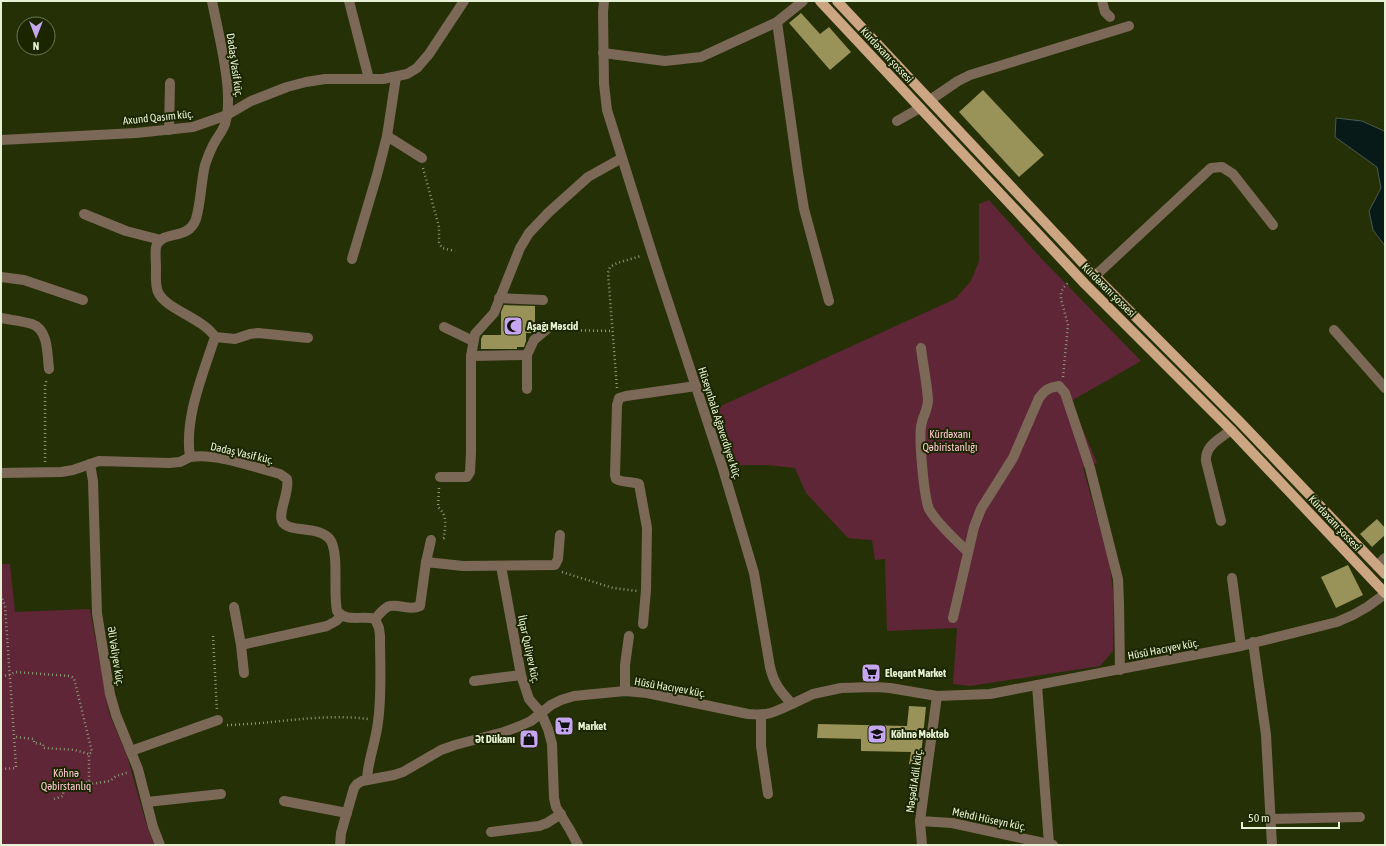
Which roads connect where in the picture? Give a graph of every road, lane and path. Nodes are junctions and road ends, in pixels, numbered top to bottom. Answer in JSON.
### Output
{"nodes":[{"id":1,"x":212,"y":1,"type":"edge"},
{"id":2,"x":349,"y":1,"type":"edge"},
{"id":3,"x":464,"y":1,"type":"edge"},
{"id":4,"x":604,"y":1,"type":"edge"},
{"id":5,"x":803,"y":1,"type":"edge"},
{"id":6,"x":820,"y":1,"type":"edge"},
{"id":7,"x":837,"y":1,"type":"edge"},
{"id":8,"x":1102,"y":1,"type":"edge"},
{"id":9,"x":1110,"y":16,"type":"dead end"},
{"id":10,"x":777,"y":22,"type":"junction"},
{"id":11,"x":1129,"y":26,"type":"dead end"},
{"id":12,"x":603,"y":53,"type":"junction"},
{"id":13,"x":396,"y":77,"type":"junction"},
{"id":14,"x":369,"y":79,"type":"junction"},
{"id":15,"x":170,"y":83,"type":"dead end"},
{"id":16,"x":930,"y":100,"type":"junction"},
{"id":17,"x":920,"y":108,"type":"junction"},
{"id":18,"x":227,"y":114,"type":"junction"},
{"id":19,"x":897,"y":121,"type":"dead end"},
{"id":20,"x":169,"y":130,"type":"junction"},
{"id":21,"x":387,"y":136,"type":"junction"},
{"id":22,"x":1,"y":140,"type":"edge"},
{"id":23,"x":422,"y":158,"type":"joint"},
{"id":24,"x":622,"y":158,"type":"junction"},
{"id":25,"x":84,"y":214,"type":"dead end"},
{"id":26,"x":1273,"y":225,"type":"dead end"},
{"id":27,"x":161,"y":240,"type":"junction"},
{"id":28,"x":454,"y":250,"type":"dead end"},
{"id":29,"x":652,"y":253,"type":"junction"},
{"id":30,"x":352,"y":259,"type":"dead end"},
{"id":31,"x":1076,"y":274,"type":"junction"},
{"id":32,"x":1095,"y":276,"type":"junction"},
{"id":33,"x":1,"y":277,"type":"edge"},
{"id":34,"x":1086,"y":284,"type":"junction"},
{"id":35,"x":499,"y":298,"type":"junction"},
{"id":36,"x":83,"y":300,"type":"dead end"},
{"id":37,"x":543,"y":300,"type":"dead end"},
{"id":38,"x":829,"y":301,"type":"dead end"},
{"id":39,"x":1,"y":318,"type":"edge"},
{"id":40,"x":444,"y":327,"type":"dead end"},
{"id":41,"x":547,"y":329,"type":"joint"},
{"id":42,"x":1334,"y":330,"type":"dead end"},
{"id":43,"x":612,"y":331,"type":"junction"},
{"id":44,"x":215,"y":337,"type":"junction"},
{"id":45,"x":308,"y":338,"type":"dead end"},
{"id":46,"x":473,"y":341,"type":"junction"},
{"id":47,"x":921,"y":348,"type":"dead end"},
{"id":48,"x":527,"y":355,"type":"junction"},
{"id":49,"x":471,"y":356,"type":"junction"},
{"id":50,"x":49,"y":369,"type":"joint"},
{"id":51,"x":696,"y":386,"type":"junction"},
{"id":52,"x":1059,"y":386,"type":"junction"},
{"id":53,"x":1385,"y":388,"type":"edge"},
{"id":54,"x":527,"y":389,"type":"dead end"},
{"id":55,"x":619,"y":398,"type":"junction"},
{"id":56,"x":1231,"y":430,"type":"junction"},
{"id":57,"x":190,"y":457,"type":"junction"},
{"id":58,"x":90,"y":464,"type":"junction"},
{"id":59,"x":45,"y":472,"type":"junction"},
{"id":60,"x":1,"y":473,"type":"edge"},
{"id":61,"x":440,"y":477,"type":"joint"},
{"id":62,"x":1221,"y":521,"type":"dead end"},
{"id":63,"x":560,"y":535,"type":"dead end"},
{"id":64,"x":431,"y":540,"type":"joint"},
{"id":65,"x":968,"y":552,"type":"junction"},
{"id":66,"x":1385,"y":558,"type":"edge"},
{"id":67,"x":426,"y":562,"type":"junction"},
{"id":68,"x":555,"y":565,"type":"junction"},
{"id":69,"x":501,"y":566,"type":"junction"},
{"id":70,"x":1377,"y":566,"type":"junction"},
{"id":71,"x":1385,"y":574,"type":"edge"},
{"id":72,"x":1232,"y":578,"type":"dead end"},
{"id":73,"x":646,"y":590,"type":"junction"},
{"id":74,"x":1385,"y":593,"type":"edge"},
{"id":75,"x":1,"y":595,"type":"edge"},
{"id":76,"x":234,"y":607,"type":"dead end"},
{"id":77,"x":341,"y":616,"type":"junction"},
{"id":78,"x":953,"y":618,"type":"dead end"},
{"id":79,"x":375,"y":619,"type":"junction"},
{"id":80,"x":643,"y":624,"type":"dead end"},
{"id":81,"x":213,"y":636,"type":"dead end"},
{"id":82,"x":629,"y":636,"type":"dead end"},
{"id":83,"x":1253,"y":642,"type":"junction"},
{"id":84,"x":241,"y":645,"type":"junction"},
{"id":85,"x":1241,"y":646,"type":"junction"},
{"id":86,"x":1120,"y":670,"type":"junction"},
{"id":87,"x":244,"y":673,"type":"dead end"},
{"id":88,"x":10,"y":675,"type":"junction"},
{"id":89,"x":521,"y":675,"type":"junction"},
{"id":90,"x":1,"y":676,"type":"edge"},
{"id":91,"x":474,"y":681,"type":"dead end"},
{"id":92,"x":1037,"y":685,"type":"junction"},
{"id":93,"x":625,"y":691,"type":"junction"},
{"id":94,"x":937,"y":696,"type":"junction"},
{"id":95,"x":792,"y":704,"type":"junction"},
{"id":96,"x":541,"y":713,"type":"junction"},
{"id":97,"x":761,"y":716,"type":"junction"},
{"id":98,"x":218,"y":720,"type":"junction"},
{"id":99,"x":378,"y":721,"type":"junction"},
{"id":100,"x":16,"y":737,"type":"dead end"},
{"id":101,"x":131,"y":752,"type":"junction"},
{"id":102,"x":89,"y":754,"type":"junction"},
{"id":103,"x":1,"y":769,"type":"edge"},
{"id":104,"x":138,"y":769,"type":"junction"},
{"id":105,"x":367,"y":779,"type":"junction"},
{"id":106,"x":89,"y":782,"type":"junction"},
{"id":107,"x":221,"y":794,"type":"dead end"},
{"id":108,"x":768,"y":794,"type":"dead end"},
{"id":109,"x":54,"y":799,"type":"dead end"},
{"id":110,"x":284,"y":801,"type":"dead end"},
{"id":111,"x":147,"y":802,"type":"junction"},
{"id":112,"x":347,"y":813,"type":"junction"},
{"id":113,"x":561,"y":814,"type":"junction"},
{"id":114,"x":1360,"y":817,"type":"dead end"},
{"id":115,"x":1271,"y":819,"type":"junction"},
{"id":116,"x":920,"y":821,"type":"junction"},
{"id":117,"x":491,"y":832,"type":"dead end"},
{"id":118,"x":160,"y":845,"type":"edge"},
{"id":119,"x":340,"y":845,"type":"edge"},
{"id":120,"x":578,"y":845,"type":"edge"},
{"id":121,"x":922,"y":845,"type":"edge"},
{"id":122,"x":1051,"y":845,"type":"edge"},
{"id":123,"x":1272,"y":845,"type":"edge"}],
"edges":[{"from":1,"to":18,"type":"street","name":"Dadaş Vasif küç."},
{"from":2,"to":14,"type":"street"},
{"from":3,"to":13,"type":"street","name":"Axund Qasım küç."},
{"from":4,"to":12,"type":"street","name":"Hüseynbala Ağaverdiyev küç."},
{"from":5,"to":10,"type":"street"},
{"from":6,"to":17,"type":"main road","name":"Kürdəxanı şossesi"},
{"from":7,"to":16,"type":"main road","name":"Kürdəxanı şossesi"},
{"from":8,"to":9,"type":"street"},
{"from":10,"to":12,"type":"street"},
{"from":10,"to":38,"type":"street"},
{"from":11,"to":16,"type":"street"},
{"from":12,"to":24,"type":"street","name":"Hüseynbala Ağaverdiyev küç."},
{"from":13,"to":14,"type":"street","name":"Axund Qasım küç."},
{"from":13,"to":21,"type":"street"},
{"from":14,"to":18,"type":"street","name":"Axund Qasım küç."},
{"from":15,"to":20,"type":"street"},
{"from":16,"to":32,"type":"main road","name":"Kürdəxanı şossesi"},
{"from":17,"to":19,"type":"street"},
{"from":17,"to":31,"type":"main road","name":"Kürdəxanı şossesi"},
{"from":18,"to":20,"type":"street","name":"Axund Qasım küç."},
{"from":18,"to":27,"type":"street","name":"Dadaş Vasif küç."},
{"from":20,"to":22,"type":"street","name":"Axund Qasım küç."},
{"from":21,"to":23,"type":"street"},
{"from":21,"to":30,"type":"street"},
{"from":23,"to":28,"type":"path"},
{"from":24,"to":29,"type":"street","name":"Hüseynbala Ağaverdiyev küç."},
{"from":24,"to":35,"type":"street"},
{"from":25,"to":27,"type":"street"},
{"from":26,"to":32,"type":"street"},
{"from":27,"to":44,"type":"street"},
{"from":29,"to":43,"type":"path"},
{"from":29,"to":51,"type":"street","name":"Hüseynbala Ağaverdiyev küç."},
{"from":31,"to":34,"type":"main road","name":"Kürdəxanı şossesi"},
{"from":31,"to":52,"type":"path"},
{"from":32,"to":34,"type":"main road"},
{"from":32,"to":70,"type":"main road","name":"Kürdəxanı şossesi"},
{"from":33,"to":36,"type":"street"},
{"from":34,"to":56,"type":"main road","name":"Kürdəxanı şossesi"},
{"from":35,"to":37,"type":"street"},
{"from":35,"to":46,"type":"street"},
{"from":39,"to":50,"type":"street"},
{"from":40,"to":46,"type":"street"},
{"from":41,"to":43,"type":"path"},
{"from":41,"to":48,"type":"street"},
{"from":42,"to":53,"type":"street"},
{"from":43,"to":55,"type":"path"},
{"from":44,"to":45,"type":"street"},
{"from":44,"to":57,"type":"street"},
{"from":46,"to":49,"type":"street"},
{"from":47,"to":65,"type":"street"},
{"from":48,"to":49,"type":"street"},
{"from":48,"to":54,"type":"street"},
{"from":49,"to":61,"type":"street"},
{"from":50,"to":59,"type":"path"},
{"from":51,"to":55,"type":"street"},
{"from":51,"to":95,"type":"street","name":"Hüseynbala Ağaverdiyev küç."},
{"from":52,"to":65,"type":"street"},
{"from":52,"to":86,"type":"street"},
{"from":55,"to":73,"type":"street"},
{"from":56,"to":62,"type":"street"},
{"from":56,"to":74,"type":"main road","name":"Kürdəxanı şossesi"},
{"from":57,"to":58,"type":"street"},
{"from":57,"to":77,"type":"street","name":"Dadaş Vasif küç."},
{"from":58,"to":59,"type":"street"},
{"from":58,"to":101,"type":"street","name":"Əli Vəliyev küç."},
{"from":59,"to":60,"type":"street"},
{"from":61,"to":64,"type":"path"},
{"from":63,"to":68,"type":"street"},
{"from":64,"to":67,"type":"street"},
{"from":65,"to":78,"type":"street"},
{"from":66,"to":70,"type":"street"},
{"from":67,"to":69,"type":"street"},
{"from":67,"to":79,"type":"street"},
{"from":68,"to":69,"type":"street"},
{"from":68,"to":73,"type":"path"},
{"from":69,"to":89,"type":"street","name":"İlqar Quliyev küç."},
{"from":70,"to":71,"type":"main road","name":"Kürdəxanı şossesi"},
{"from":72,"to":85,"type":"street"},
{"from":73,"to":80,"type":"street"},
{"from":74,"to":83,"type":"street","name":"Hüsü Hacıyev küç."},
{"from":75,"to":88,"type":"path"},
{"from":76,"to":84,"type":"street"},
{"from":77,"to":79,"type":"street"},
{"from":77,"to":84,"type":"street"},
{"from":79,"to":99,"type":"street"},
{"from":81,"to":98,"type":"path"},
{"from":82,"to":93,"type":"street"},
{"from":83,"to":85,"type":"street","name":"Hüsü Hacıyev küç."},
{"from":83,"to":115,"type":"street"},
{"from":84,"to":87,"type":"street"},
{"from":85,"to":86,"type":"street","name":"Hüsü Hacıyev küç."},
{"from":86,"to":92,"type":"street","name":"Hüsü Hacıyev küç."},
{"from":88,"to":90,"type":"path"},
{"from":88,"to":102,"type":"path"},
{"from":88,"to":103,"type":"path"},
{"from":89,"to":91,"type":"street"},
{"from":89,"to":96,"type":"street","name":"İlqar Quliyev küç."},
{"from":92,"to":94,"type":"street","name":"Hüsü Hacıyev küç."},
{"from":92,"to":122,"type":"street"},
{"from":93,"to":96,"type":"street","name":"Hüsü Hacıyev küç."},
{"from":93,"to":97,"type":"street","name":"Hüsü Hacıyev küç."},
{"from":94,"to":95,"type":"street"},
{"from":94,"to":116,"type":"street","name":"Məşədi Adil küç."},
{"from":95,"to":97,"type":"street","name":"Hüsü Hacıyev küç."},
{"from":96,"to":105,"type":"street","name":"Hüsü Hacıyev küç."},
{"from":96,"to":113,"type":"street","name":"İlqar Quliyev küç."},
{"from":97,"to":108,"type":"street"},
{"from":98,"to":99,"type":"path"},
{"from":98,"to":101,"type":"street"},
{"from":99,"to":105,"type":"street"},
{"from":100,"to":102,"type":"path"},
{"from":101,"to":104,"type":"street","name":"Əli Vəliyev küç."},
{"from":102,"to":106,"type":"path"},
{"from":104,"to":106,"type":"path"},
{"from":104,"to":111,"type":"street","name":"Əli Vəliyev küç."},
{"from":105,"to":112,"type":"street"},
{"from":106,"to":109,"type":"path"},
{"from":107,"to":111,"type":"street"},
{"from":110,"to":112,"type":"street"},
{"from":111,"to":118,"type":"street","name":"Əli Vəliyev küç."},
{"from":112,"to":119,"type":"street"},
{"from":113,"to":117,"type":"street"},
{"from":113,"to":120,"type":"street","name":"İlqar Quliyev küç."},
{"from":114,"to":115,"type":"street"},
{"from":115,"to":123,"type":"street"},
{"from":116,"to":121,"type":"street","name":"Məşədi Adil küç."},
{"from":116,"to":122,"type":"street","name":"Mehdi Hüseyn küç."}]}
